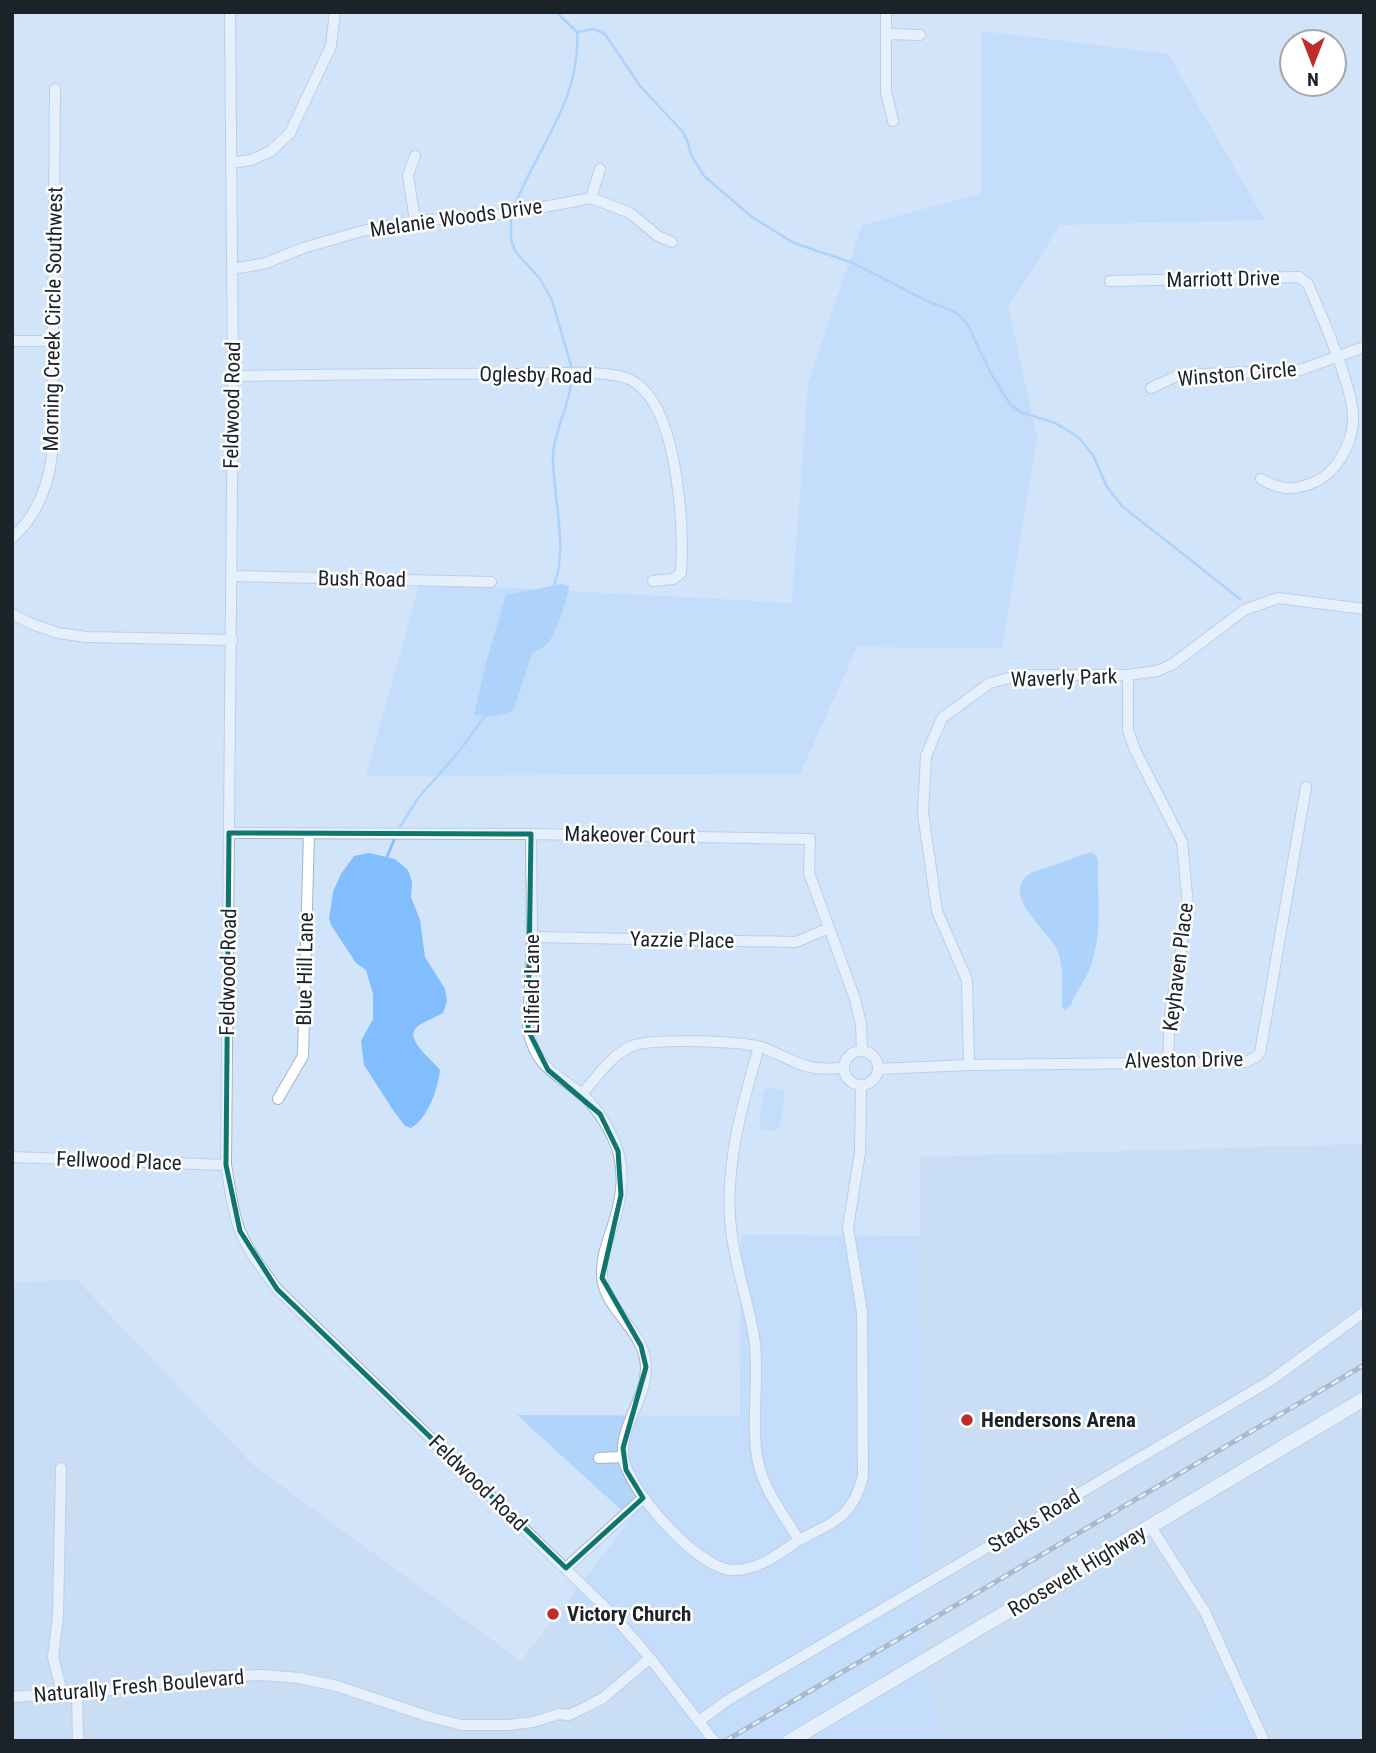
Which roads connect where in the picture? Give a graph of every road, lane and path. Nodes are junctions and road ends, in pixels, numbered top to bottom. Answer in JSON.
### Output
{"nodes":[{"id":1,"x":230,"y":12,"type":"edge"},
{"id":2,"x":335,"y":12,"type":"edge"},
{"id":3,"x":887,"y":12,"type":"edge"},
{"id":4,"x":886,"y":34,"type":"junction"},
{"id":5,"x":920,"y":35,"type":"dead end"},
{"id":6,"x":55,"y":89,"type":"dead end"},
{"id":7,"x":893,"y":121,"type":"dead end"},
{"id":8,"x":415,"y":156,"type":"dead end"},
{"id":9,"x":231,"y":163,"type":"junction"},
{"id":10,"x":600,"y":169,"type":"dead end"},
{"id":11,"x":591,"y":198,"type":"junction"},
{"id":12,"x":415,"y":221,"type":"junction"},
{"id":13,"x":672,"y":242,"type":"dead end"},
{"id":14,"x":233,"y":269,"type":"junction"},
{"id":15,"x":1110,"y":281,"type":"dead end"},
{"id":16,"x":12,"y":341,"type":"edge"},
{"id":17,"x":53,"y":341,"type":"junction"},
{"id":18,"x":1364,"y":347,"type":"edge"},
{"id":19,"x":1337,"y":356,"type":"junction"},
{"id":20,"x":233,"y":376,"type":"junction"},
{"id":21,"x":1151,"y":387,"type":"dead end"},
{"id":22,"x":1261,"y":479,"type":"dead end"},
{"id":23,"x":12,"y":538,"type":"edge"},
{"id":24,"x":232,"y":576,"type":"junction"},
{"id":25,"x":653,"y":581,"type":"dead end"},
{"id":26,"x":491,"y":582,"type":"dead end"},
{"id":27,"x":1364,"y":608,"type":"edge"},
{"id":28,"x":12,"y":614,"type":"edge"},
{"id":29,"x":232,"y":640,"type":"junction"},
{"id":30,"x":1128,"y":676,"type":"junction"},
{"id":31,"x":1306,"y":787,"type":"dead end"},
{"id":32,"x":229,"y":833,"type":"junction"},
{"id":33,"x":309,"y":833,"type":"junction"},
{"id":34,"x":531,"y":834,"type":"junction"},
{"id":35,"x":828,"y":928,"type":"junction"},
{"id":36,"x":532,"y":937,"type":"junction"},
{"id":37,"x":759,"y":1047,"type":"junction"},
{"id":38,"x":862,"y":1051,"type":"junction"},
{"id":39,"x":1168,"y":1061,"type":"junction"},
{"id":40,"x":969,"y":1065,"type":"junction"},
{"id":41,"x":843,"y":1068,"type":"junction"},
{"id":42,"x":878,"y":1069,"type":"junction"},
{"id":43,"x":861,"y":1086,"type":"junction"},
{"id":44,"x":582,"y":1094,"type":"junction"},
{"id":45,"x":278,"y":1099,"type":"dead end"},
{"id":46,"x":12,"y":1157,"type":"edge"},
{"id":47,"x":226,"y":1165,"type":"junction"},
{"id":48,"x":1364,"y":1312,"type":"edge"},
{"id":49,"x":1364,"y":1399,"type":"edge"},
{"id":50,"x":623,"y":1457,"type":"junction"},
{"id":51,"x":599,"y":1458,"type":"dead end"},
{"id":52,"x":61,"y":1468,"type":"dead end"},
{"id":53,"x":643,"y":1498,"type":"junction"},
{"id":54,"x":1151,"y":1527,"type":"junction"},
{"id":55,"x":799,"y":1540,"type":"junction"},
{"id":56,"x":566,"y":1568,"type":"junction"},
{"id":57,"x":650,"y":1658,"type":"junction"},
{"id":58,"x":62,"y":1693,"type":"junction"},
{"id":59,"x":77,"y":1693,"type":"junction"},
{"id":60,"x":12,"y":1697,"type":"edge"},
{"id":61,"x":699,"y":1721,"type":"junction"},
{"id":62,"x":78,"y":1741,"type":"edge"},
{"id":63,"x":714,"y":1741,"type":"edge"},
{"id":64,"x":790,"y":1741,"type":"edge"},
{"id":65,"x":1264,"y":1741,"type":"edge"}],
"edges":[{"from":1,"to":9,"type":"street","name":"Feldwood Road"},
{"from":2,"to":9,"type":"street"},
{"from":3,"to":4,"type":"street"},
{"from":4,"to":5,"type":"street"},
{"from":4,"to":7,"type":"street"},
{"from":6,"to":17,"type":"street","name":"Morning Creek Circle Southwest"},
{"from":8,"to":12,"type":"street"},
{"from":9,"to":14,"type":"street","name":"Feldwood Road"},
{"from":10,"to":11,"type":"street"},
{"from":11,"to":12,"type":"street","name":"Melanie Woods Drive"},
{"from":11,"to":13,"type":"street"},
{"from":12,"to":14,"type":"street","name":"Melanie Woods Drive"},
{"from":14,"to":20,"type":"street","name":"Feldwood Road"},
{"from":15,"to":19,"type":"street","name":"Marriott Drive"},
{"from":16,"to":17,"type":"street"},
{"from":17,"to":23,"type":"street","name":"Morning Creek Circle Southwest"},
{"from":18,"to":19,"type":"street","name":"Winston Circle"},
{"from":19,"to":21,"type":"street","name":"Winston Circle"},
{"from":19,"to":22,"type":"street","name":"Marriott Drive"},
{"from":20,"to":24,"type":"street","name":"Feldwood Road"},
{"from":20,"to":25,"type":"street","name":"Oglesby Road"},
{"from":24,"to":26,"type":"street","name":"Bush Road"},
{"from":24,"to":29,"type":"street","name":"Feldwood Road"},
{"from":27,"to":30,"type":"street","name":"Waverly Park"},
{"from":28,"to":29,"type":"street"},
{"from":29,"to":32,"type":"street","name":"Feldwood Road"},
{"from":30,"to":39,"type":"street","name":"Keyhaven Place"},
{"from":30,"to":40,"type":"street","name":"Waverly Park"},
{"from":31,"to":39,"type":"street","name":"Alveston Drive"},
{"from":32,"to":33,"type":"street","name":"Makeover Court"},
{"from":32,"to":47,"type":"street","name":"Feldwood Road"},
{"from":33,"to":34,"type":"street","name":"Makeover Court"},
{"from":33,"to":45,"type":"street","name":"Blue Hill Lane"},
{"from":34,"to":35,"type":"street","name":"Makeover Court"},
{"from":34,"to":36,"type":"street","name":"Lilfield Lane"},
{"from":35,"to":36,"type":"street","name":"Yazzie Place"},
{"from":35,"to":38,"type":"street","name":"Makeover Court"},
{"from":36,"to":44,"type":"street","name":"Lilfield Lane"},
{"from":37,"to":41,"type":"street"},
{"from":37,"to":44,"type":"street"},
{"from":37,"to":55,"type":"street"},
{"from":38,"to":41,"type":"street"},
{"from":38,"to":42,"type":"street"},
{"from":39,"to":40,"type":"street","name":"Alveston Drive"},
{"from":40,"to":42,"type":"street","name":"Alveston Drive"},
{"from":41,"to":43,"type":"street"},
{"from":42,"to":43,"type":"street"},
{"from":43,"to":55,"type":"street"},
{"from":44,"to":50,"type":"street","name":"Lilfield Lane"},
{"from":46,"to":47,"type":"street","name":"Fellwood Place"},
{"from":47,"to":56,"type":"street","name":"Feldwood Road"},
{"from":48,"to":61,"type":"street","name":"Stacks Road"},
{"from":49,"to":54,"type":"main road","name":"Roosevelt Highway"},
{"from":50,"to":51,"type":"street"},
{"from":50,"to":53,"type":"street"},
{"from":52,"to":58,"type":"street"},
{"from":53,"to":55,"type":"street"},
{"from":53,"to":56,"type":"street"},
{"from":54,"to":64,"type":"main road","name":"Roosevelt Highway"},
{"from":54,"to":65,"type":"street"},
{"from":56,"to":57,"type":"street","name":"Feldwood Road"},
{"from":57,"to":59,"type":"street","name":"Naturally Fresh Boulevard"},
{"from":57,"to":61,"type":"street","name":"Feldwood Road"},
{"from":58,"to":59,"type":"street","name":"Naturally Fresh Boulevard"},
{"from":58,"to":60,"type":"street","name":"Naturally Fresh Boulevard"},
{"from":59,"to":62,"type":"street"},
{"from":61,"to":63,"type":"street","name":"Feldwood Road"}]}
